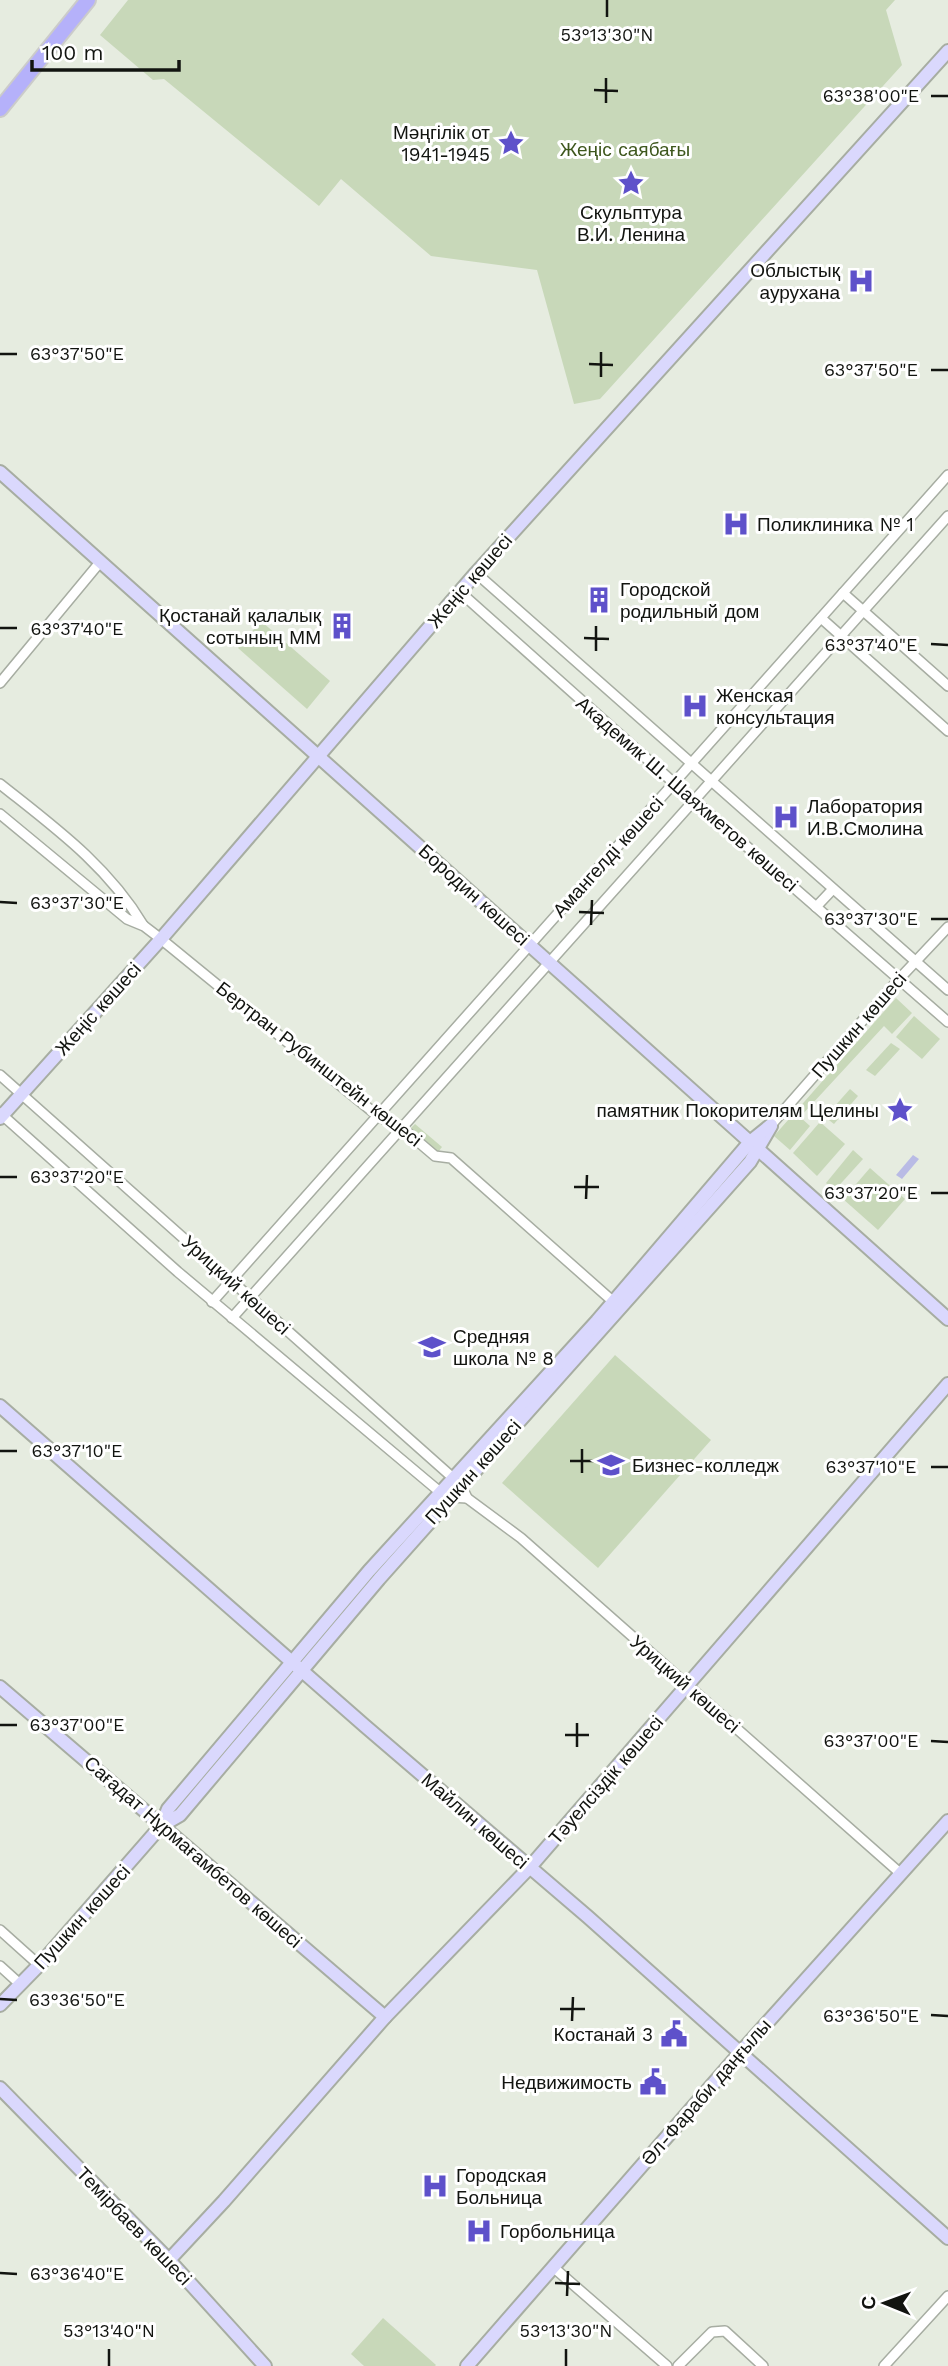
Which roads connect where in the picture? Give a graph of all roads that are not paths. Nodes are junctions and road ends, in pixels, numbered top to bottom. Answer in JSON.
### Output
{"nodes":[{"id":1,"x":88,"y":0,"type":"edge"},
{"id":2,"x":948,"y":51,"type":"edge"},
{"id":3,"x":0,"y":109,"type":"edge"},
{"id":4,"x":0,"y":471,"type":"edge"},
{"id":5,"x":948,"y":475,"type":"edge"},
{"id":6,"x":948,"y":516,"type":"edge"},
{"id":7,"x":100,"y":561,"type":"junction"},
{"id":8,"x":476,"y":573,"type":"junction"},
{"id":9,"x":460,"y":592,"type":"junction"},
{"id":10,"x":843,"y":593,"type":"junction"},
{"id":11,"x":863,"y":611,"type":"junction"},
{"id":12,"x":821,"y":618,"type":"junction"},
{"id":13,"x":841,"y":635,"type":"junction"},
{"id":14,"x":0,"y":683,"type":"edge"},
{"id":15,"x":948,"y":686,"type":"edge"},
{"id":16,"x":948,"y":731,"type":"edge"},
{"id":17,"x":319,"y":757,"type":"junction"},
{"id":18,"x":691,"y":765,"type":"junction"},
{"id":19,"x":710,"y":782,"type":"junction"},
{"id":20,"x":674,"y":783,"type":"junction"},
{"id":21,"x":0,"y":784,"type":"edge"},
{"id":22,"x":694,"y":800,"type":"junction"},
{"id":23,"x":0,"y":814,"type":"edge"},
{"id":24,"x":833,"y":889,"type":"junction"},
{"id":25,"x":816,"y":907,"type":"junction"},
{"id":26,"x":144,"y":926,"type":"junction"},
{"id":27,"x":948,"y":927,"type":"edge"},
{"id":28,"x":161,"y":939,"type":"junction"},
{"id":29,"x":530,"y":945,"type":"junction"},
{"id":30,"x":549,"y":962,"type":"junction"},
{"id":31,"x":915,"y":962,"type":"junction"},
{"id":32,"x":900,"y":978,"type":"junction"},
{"id":33,"x":948,"y":990,"type":"edge"},
{"id":34,"x":948,"y":1022,"type":"edge"},
{"id":35,"x":0,"y":1075,"type":"edge"},
{"id":36,"x":22,"y":1093,"type":"junction"},
{"id":37,"x":1,"y":1115,"type":"edge"},
{"id":38,"x":378,"y":1116,"type":"junction"},
{"id":39,"x":771,"y":1125,"type":"joint"},
{"id":40,"x":401,"y":1127,"type":"junction"},
{"id":41,"x":754,"y":1146,"type":"junction"},
{"id":42,"x":232,"y":1281,"type":"junction"},
{"id":43,"x":250,"y":1297,"type":"junction"},
{"id":44,"x":212,"y":1302,"type":"junction"},
{"id":45,"x":617,"y":1305,"type":"junction"},
{"id":46,"x":232,"y":1318,"type":"junction"},
{"id":47,"x":948,"y":1319,"type":"edge"},
{"id":48,"x":948,"y":1384,"type":"edge"},
{"id":49,"x":0,"y":1406,"type":"edge"},
{"id":50,"x":457,"y":1481,"type":"junction"},
{"id":51,"x":445,"y":1494,"type":"junction"},
{"id":52,"x":467,"y":1498,"type":"junction"},
{"id":53,"x":292,"y":1662,"type":"junction"},
{"id":54,"x":302,"y":1671,"type":"junction"},
{"id":55,"x":687,"y":1686,"type":"junction"},
{"id":56,"x":0,"y":1687,"type":"edge"},
{"id":57,"x":252,"y":1720,"type":"junction"},
{"id":58,"x":948,"y":1821,"type":"edge"},
{"id":59,"x":161,"y":1826,"type":"junction"},
{"id":60,"x":530,"y":1867,"type":"junction"},
{"id":61,"x":900,"y":1873,"type":"junction"},
{"id":62,"x":0,"y":1930,"type":"edge"},
{"id":63,"x":39,"y":1965,"type":"junction"},
{"id":64,"x":0,"y":1966,"type":"edge"},
{"id":65,"x":21,"y":1984,"type":"junction"},
{"id":66,"x":0,"y":2005,"type":"edge"},
{"id":67,"x":385,"y":2017,"type":"junction"},
{"id":68,"x":740,"y":2053,"type":"junction"},
{"id":69,"x":0,"y":2088,"type":"edge"},
{"id":70,"x":948,"y":2238,"type":"edge"},
{"id":71,"x":169,"y":2260,"type":"junction"},
{"id":72,"x":553,"y":2267,"type":"junction"},
{"id":73,"x":948,"y":2296,"type":"edge"},
{"id":74,"x":265,"y":2366,"type":"edge"},
{"id":75,"x":467,"y":2366,"type":"edge"},
{"id":76,"x":667,"y":2366,"type":"edge"},
{"id":77,"x":678,"y":2366,"type":"edge"},
{"id":78,"x":763,"y":2366,"type":"edge"},
{"id":79,"x":884,"y":2366,"type":"edge"}],
"edges":[{"from":1,"to":3,"type":"main road"},
{"from":2,"to":8,"type":"street","name":"Жеңіс көшесі"},
{"from":4,"to":7,"type":"street","name":"Бородин көшесі"},
{"from":5,"to":10,"type":"street","name":"Амангелді көшесі"},
{"from":6,"to":11,"type":"street","name":"Амангелді көшесі"},
{"from":7,"to":14,"type":"street"},
{"from":7,"to":17,"type":"street","name":"Бородин көшесі"},
{"from":8,"to":9,"type":"street","name":"Жеңіс көшесі"},
{"from":8,"to":18,"type":"street","name":"Академик Ш. Шаяхметов көшесі"},
{"from":9,"to":17,"type":"street","name":"Жеңіс көшесі"},
{"from":9,"to":20,"type":"street","name":"Академик Ш. Шаяхметов көшесі"},
{"from":10,"to":11,"type":"street"},
{"from":10,"to":12,"type":"street","name":"Амангелді көшесі"},
{"from":11,"to":13,"type":"street","name":"Амангелді көшесі"},
{"from":11,"to":15,"type":"street"},
{"from":12,"to":13,"type":"street"},
{"from":12,"to":18,"type":"street","name":"Амангелді көшесі"},
{"from":13,"to":16,"type":"street"},
{"from":13,"to":19,"type":"street","name":"Амангелді көшесі"},
{"from":17,"to":28,"type":"street","name":"Жеңіс көшесі"},
{"from":17,"to":29,"type":"street","name":"Бородин көшесі"},
{"from":18,"to":19,"type":"street","name":"Академик Ш. Шаяхметов көшесі"},
{"from":18,"to":20,"type":"street","name":"Амангелді көшесі"},
{"from":19,"to":22,"type":"street","name":"Амангелді көшесі"},
{"from":19,"to":24,"type":"street","name":"Академик Ш. Шаяхметов көшесі"},
{"from":20,"to":22,"type":"street","name":"Академик Ш. Шаяхметов көшесі"},
{"from":20,"to":29,"type":"street","name":"Амангелді көшесі"},
{"from":21,"to":26,"type":"street"},
{"from":22,"to":25,"type":"street","name":"Академик Ш. Шаяхметов көшесі"},
{"from":22,"to":30,"type":"street","name":"Амангелді көшесі"},
{"from":23,"to":26,"type":"street"},
{"from":24,"to":25,"type":"street"},
{"from":24,"to":31,"type":"street","name":"Академик Ш. Шаяхметов көшесі"},
{"from":25,"to":32,"type":"street","name":"Академик Ш. Шаяхметов көшесі"},
{"from":26,"to":28,"type":"street","name":"Бертран Рубинштейн көшесі"},
{"from":27,"to":31,"type":"street","name":"Пушкин көшесі"},
{"from":28,"to":36,"type":"street","name":"Жеңіс көшесі"},
{"from":28,"to":38,"type":"street","name":"Бертран Рубинштейн көшесі"},
{"from":29,"to":30,"type":"street","name":"Бородин көшесі"},
{"from":29,"to":38,"type":"street","name":"Амангелді көшесі"},
{"from":30,"to":40,"type":"street","name":"Амангелді көшесі"},
{"from":30,"to":41,"type":"street","name":"Бородин көшесі"},
{"from":31,"to":32,"type":"street","name":"Пушкин көшесі"},
{"from":31,"to":33,"type":"street","name":"Академик Ш. Шаяхметов көшесі"},
{"from":32,"to":34,"type":"street","name":"Академик Ш. Шаяхметов көшесі"},
{"from":32,"to":39,"type":"street","name":"Пушкин көшесі"},
{"from":35,"to":36,"type":"street","name":"Урицкий көшесі"},
{"from":36,"to":37,"type":"street","name":"Жеңіс көшесі"},
{"from":36,"to":42,"type":"street","name":"Урицкий көшесі"},
{"from":37,"to":44,"type":"street","name":"Урицкий көшесі"},
{"from":38,"to":40,"type":"street","name":"Бертран Рубинштейн көшесі"},
{"from":38,"to":42,"type":"street","name":"Амангелді көшесі"},
{"from":39,"to":41,"type":"street","name":"Пушкин көшесі"},
{"from":40,"to":43,"type":"street","name":"Амангелді көшесі"},
{"from":40,"to":45,"type":"street","name":"Бертран Рубинштейн көшесі"},
{"from":41,"to":45,"type":"street","name":"Пушкин көшесі"},
{"from":41,"to":47,"type":"street","name":"Бородин көшесі"},
{"from":42,"to":43,"type":"street","name":"Урицкий көшесі"},
{"from":42,"to":44,"type":"street","name":"Амангелді көшесі"},
{"from":43,"to":46,"type":"street","name":"Амангелді көшесі"},
{"from":43,"to":50,"type":"street","name":"Урицкий көшесі"},
{"from":44,"to":46,"type":"street","name":"Урицкий көшесі"},
{"from":45,"to":50,"type":"street","name":"Пушкин көшесі"},
{"from":46,"to":51,"type":"street","name":"Урицкий көшесі"},
{"from":48,"to":55,"type":"street","name":"Тәуелсіздік көшесі"},
{"from":49,"to":53,"type":"street","name":"Майлин көшесі"},
{"from":50,"to":51,"type":"street","name":"Пушкин көшесі"},
{"from":50,"to":52,"type":"street","name":"Урицкий көшесі"},
{"from":51,"to":52,"type":"street"},
{"from":51,"to":53,"type":"street","name":"Пушкин көшесі"},
{"from":51,"to":54,"type":"street","name":"Пушкин көшесі"},
{"from":52,"to":55,"type":"street","name":"Урицкий көшесі"},
{"from":53,"to":54,"type":"street","name":"Майлин көшесі"},
{"from":53,"to":57,"type":"street","name":"Пушкин көшесі"},
{"from":54,"to":57,"type":"street","name":"Пушкин көшесі"},
{"from":54,"to":60,"type":"street","name":"Майлин көшесі"},
{"from":55,"to":60,"type":"street","name":"Тәуелсіздік көшесі"},
{"from":55,"to":61,"type":"street","name":"Урицкий көшесі"},
{"from":56,"to":59,"type":"street","name":"Сағадат Нұрмағамбетов көшесі"},
{"from":57,"to":59,"type":"street","name":"Пушкин көшесі"},
{"from":58,"to":61,"type":"street","name":"Әл-Фараби даңғылы"},
{"from":59,"to":63,"type":"street","name":"Пушкин көшесі"},
{"from":59,"to":67,"type":"street","name":"Сағадат Нұрмағамбетов көшесі"},
{"from":60,"to":67,"type":"street","name":"Тәуелсіздік көшесі"},
{"from":60,"to":68,"type":"street","name":"Майлин көшесі"},
{"from":61,"to":68,"type":"street","name":"Әл-Фараби даңғылы"},
{"from":62,"to":63,"type":"street"},
{"from":63,"to":65,"type":"street","name":"Пушкин көшесі"},
{"from":64,"to":65,"type":"street"},
{"from":65,"to":66,"type":"street","name":"Пушкин көшесі"},
{"from":67,"to":71,"type":"street","name":"Тәуелсіздік көшесі"},
{"from":68,"to":70,"type":"street","name":"Майлин көшесі"},
{"from":68,"to":72,"type":"street","name":"Әл-Фараби даңғылы"},
{"from":69,"to":71,"type":"street","name":"Темірбаев көшесі"},
{"from":71,"to":74,"type":"street","name":"Темірбаев көшесі"},
{"from":72,"to":75,"type":"street","name":"Әл-Фараби даңғылы"},
{"from":72,"to":76,"type":"street"},
{"from":73,"to":79,"type":"street"},
{"from":77,"to":78,"type":"street"}]}
